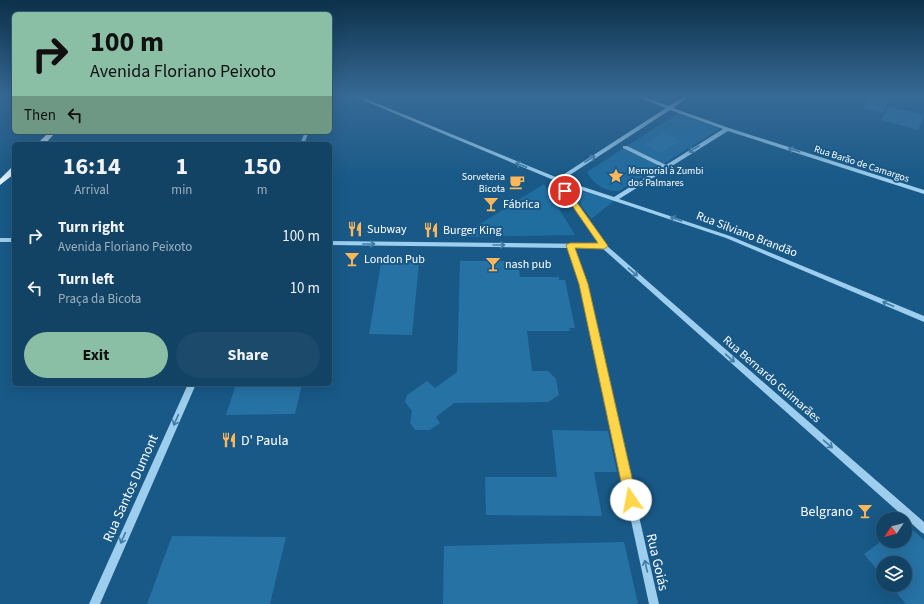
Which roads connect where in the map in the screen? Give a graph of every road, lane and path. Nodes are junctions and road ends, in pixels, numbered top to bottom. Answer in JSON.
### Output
{"nodes":[{"id":1,"x":423,"y":124,"type":"edge"},
{"id":2,"x":646,"y":124,"type":"edge"},
{"id":3,"x":714,"y":124,"type":"edge"},
{"id":4,"x":727,"y":129,"type":"junction"},
{"id":5,"x":51,"y":134,"type":"edge"},
{"id":6,"x":43,"y":142,"type":"edge"},
{"id":7,"x":625,"y":147,"type":"dead end"},
{"id":8,"x":666,"y":167,"type":"junction"},
{"id":9,"x":12,"y":172,"type":"edge"},
{"id":10,"x":558,"y":180,"type":"junction"},
{"id":11,"x":0,"y":183,"type":"edge"},
{"id":12,"x":924,"y":192,"type":"edge"},
{"id":13,"x":616,"y":198,"type":"junction"},
{"id":14,"x":0,"y":240,"type":"edge"},
{"id":15,"x":12,"y":240,"type":"edge"},
{"id":16,"x":332,"y":243,"type":"edge"},
{"id":17,"x":570,"y":245,"type":"junction"},
{"id":18,"x":604,"y":246,"type":"junction"},
{"id":19,"x":924,"y":319,"type":"edge"},
{"id":20,"x":191,"y":386,"type":"edge"},
{"id":21,"x":924,"y":529,"type":"edge"},
{"id":22,"x":94,"y":604,"type":"edge"},
{"id":23,"x":654,"y":604,"type":"edge"}],
"edges":[{"from":10,"to":1,"type":"street","name":"Rua Silviano Brandão","one_way":true},
{"from":10,"to":2,"type":"street","one_way":true},
{"from":3,"to":4,"type":"street","name":"Rua Barão de Camargos"},
{"from":4,"to":8,"type":"street","one_way":true},
{"from":12,"to":4,"type":"street","name":"Rua Barão de Camargos","one_way":true},
{"from":5,"to":6,"type":"main road"},
{"from":7,"to":8,"type":"street"},
{"from":8,"to":13,"type":"street"},
{"from":9,"to":11,"type":"main road"},
{"from":10,"to":13,"type":"street","name":"Rua Silviano Brandão"},
{"from":10,"to":18,"type":"street","name":"Rua Bernardo Guimarães"},
{"from":19,"to":13,"type":"street","name":"Rua Silviano Brandão","one_way":true},
{"from":14,"to":15,"type":"street"},
{"from":16,"to":17,"type":"street","one_way":true},
{"from":17,"to":18,"type":"street"},
{"from":23,"to":17,"type":"street","name":"Rua Goiás","one_way":true},
{"from":18,"to":21,"type":"street","name":"Rua Bernardo Guimarães","one_way":true},
{"from":20,"to":22,"type":"street","name":"Rua Santos Dumont","one_way":true}]}
